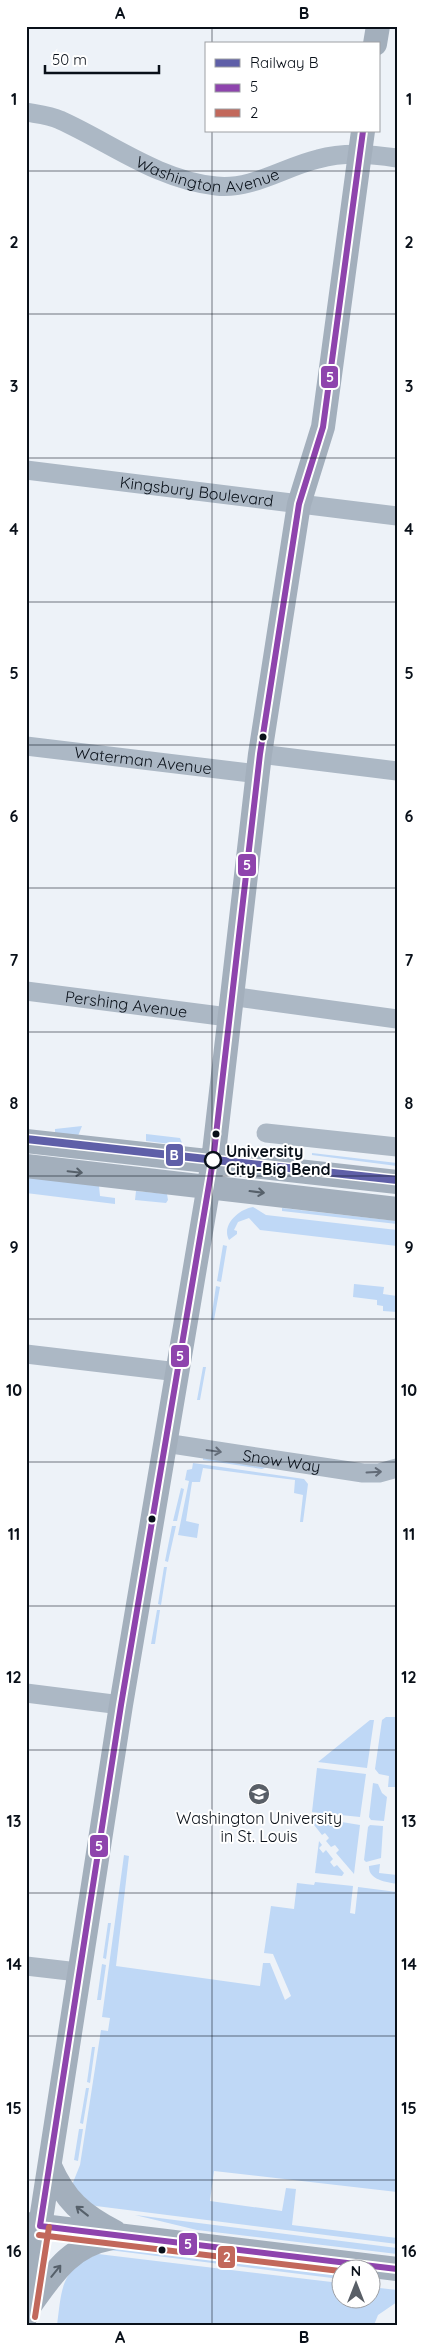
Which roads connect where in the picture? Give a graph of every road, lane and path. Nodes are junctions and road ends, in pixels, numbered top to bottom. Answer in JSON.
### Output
{"nodes":[{"id":1,"x":378,"y":26,"type":"edge"},
{"id":2,"x":375,"y":42,"type":"edge"},
{"id":3,"x":26,"y":112,"type":"edge"},
{"id":4,"x":362,"y":143,"type":"edge"},
{"id":5,"x":397,"y":158,"type":"edge"},
{"id":6,"x":26,"y":470,"type":"edge"},
{"id":7,"x":299,"y":504,"type":"junction"},
{"id":8,"x":397,"y":516,"type":"edge"},
{"id":9,"x":26,"y":746,"type":"edge"},
{"id":10,"x":259,"y":764,"type":"junction"},
{"id":11,"x":397,"y":772,"type":"edge"},
{"id":12,"x":26,"y":991,"type":"edge"},
{"id":13,"x":229,"y":1007,"type":"junction"},
{"id":14,"x":397,"y":1019,"type":"edge"},
{"id":15,"x":266,"y":1133,"type":"dead end"},
{"id":16,"x":26,"y":1141,"type":"edge"},
{"id":17,"x":397,"y":1147,"type":"edge"},
{"id":18,"x":213,"y":1161,"type":"junction"},
{"id":19,"x":26,"y":1166,"type":"edge"},
{"id":20,"x":397,"y":1182,"type":"edge"},
{"id":21,"x":209,"y":1186,"type":"junction"},
{"id":22,"x":397,"y":1209,"type":"edge"},
{"id":23,"x":26,"y":1354,"type":"edge"},
{"id":24,"x":178,"y":1372,"type":"junction"},
{"id":25,"x":166,"y":1443,"type":"junction"},
{"id":26,"x":397,"y":1468,"type":"edge"},
{"id":27,"x":26,"y":1693,"type":"edge"},
{"id":28,"x":121,"y":1705,"type":"junction"},
{"id":29,"x":26,"y":1966,"type":"edge"},
{"id":30,"x":78,"y":1972,"type":"junction"},
{"id":31,"x":50,"y":2166,"type":"junction"},
{"id":32,"x":33,"y":2225,"type":"edge"},
{"id":33,"x":123,"y":2236,"type":"junction"},
{"id":34,"x":397,"y":2269,"type":"edge"},
{"id":35,"x":27,"y":2310,"type":"edge"}],
"edges":[{"from":1,"to":2,"type":"main road"},
{"from":3,"to":4,"type":"street","name":"Washington Avenue"},
{"from":4,"to":5,"type":"street","name":"Washington Avenue"},
{"from":4,"to":7,"type":"main road"},
{"from":6,"to":7,"type":"street","name":"Kingsbury Boulevard"},
{"from":7,"to":8,"type":"street","name":"Kingsbury Boulevard"},
{"from":7,"to":10,"type":"main road"},
{"from":9,"to":10,"type":"street","name":"Waterman Avenue"},
{"from":10,"to":11,"type":"street","name":"Waterman Avenue"},
{"from":10,"to":13,"type":"main road"},
{"from":12,"to":13,"type":"street","name":"Pershing Avenue"},
{"from":13,"to":14,"type":"street","name":"Pershing Avenue"},
{"from":13,"to":18,"type":"main road"},
{"from":15,"to":17,"type":"street"},
{"from":16,"to":18,"type":"main road"},
{"from":18,"to":20,"type":"main road"},
{"from":18,"to":21,"type":"main road"},
{"from":19,"to":21,"type":"main road","one_way":true},
{"from":21,"to":22,"type":"main road","one_way":true},
{"from":21,"to":24,"type":"main road"},
{"from":23,"to":24,"type":"street"},
{"from":24,"to":25,"type":"main road"},
{"from":25,"to":26,"type":"street","name":"Snow Way","one_way":true},
{"from":25,"to":28,"type":"main road"},
{"from":27,"to":28,"type":"street"},
{"from":28,"to":30,"type":"main road"},
{"from":29,"to":30,"type":"street"},
{"from":30,"to":31,"type":"main road"},
{"from":31,"to":32,"type":"main road"},
{"from":33,"to":31,"type":"main road","one_way":true},
{"from":32,"to":33,"type":"main road"},
{"from":32,"to":35,"type":"main road"},
{"from":33,"to":34,"type":"main road"},
{"from":35,"to":33,"type":"main road","one_way":true}]}
